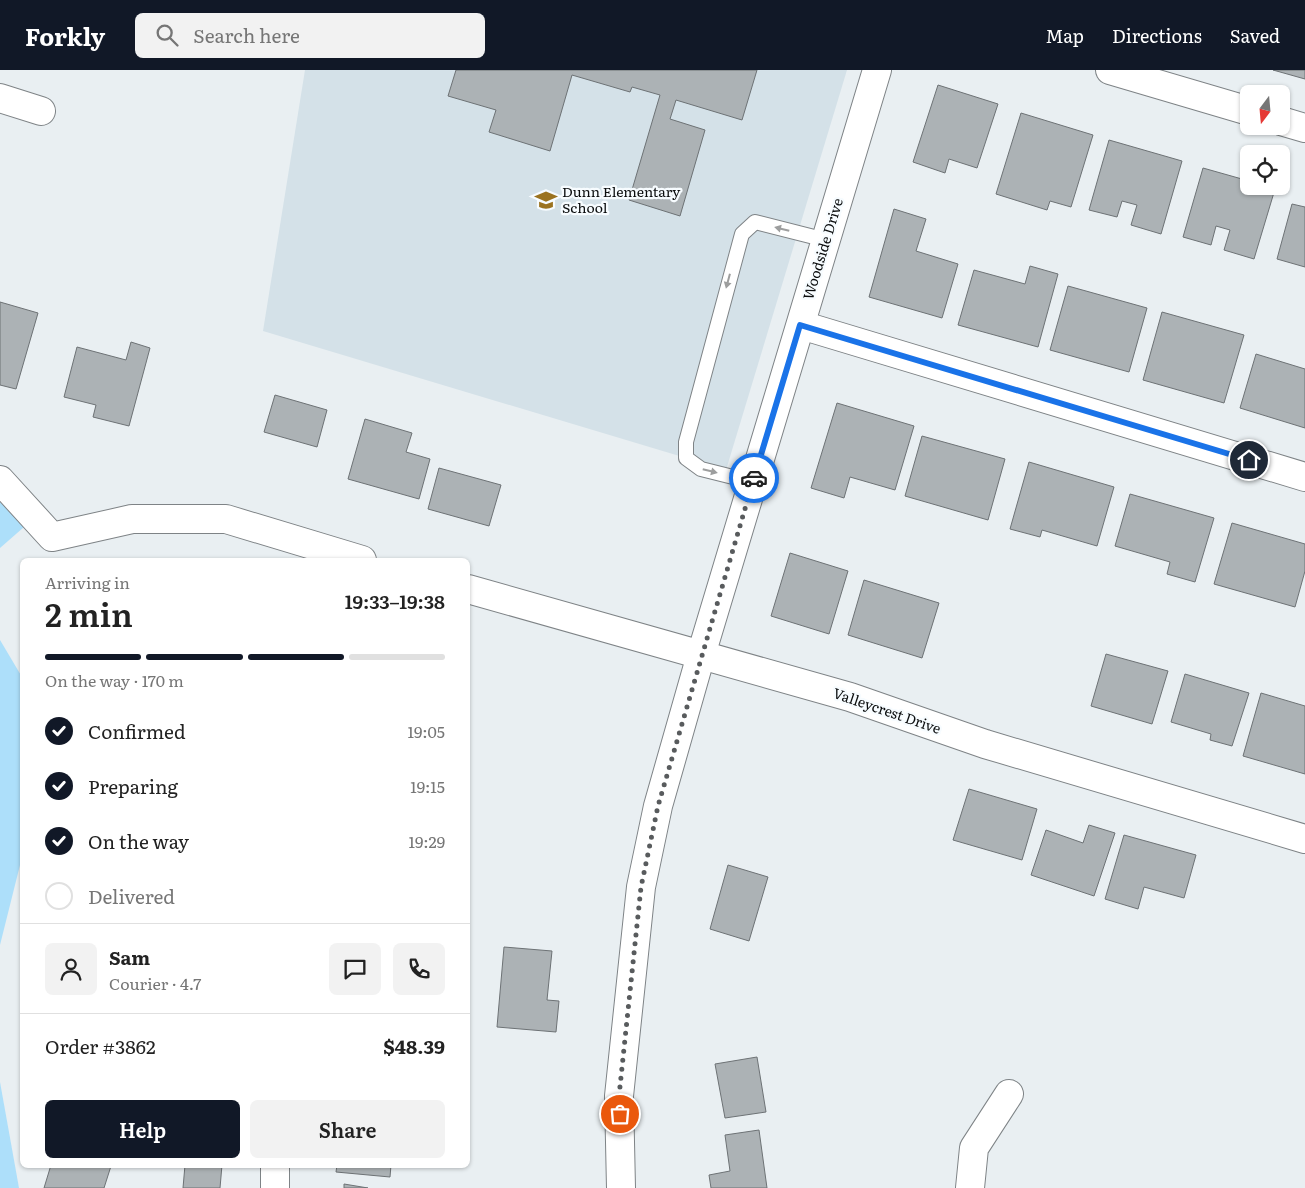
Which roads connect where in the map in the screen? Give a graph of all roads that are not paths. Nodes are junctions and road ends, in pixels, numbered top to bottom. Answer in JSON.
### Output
{"nodes":[{"id":1,"x":877,"y":70,"type":"edge"},
{"id":2,"x":1110,"y":70,"type":"edge"},
{"id":3,"x":0,"y":98,"type":"edge"},
{"id":4,"x":1240,"y":108,"type":"edge"},
{"id":5,"x":41,"y":111,"type":"dead end"},
{"id":6,"x":1290,"y":124,"type":"edge"},
{"id":7,"x":1305,"y":128,"type":"edge"},
{"id":8,"x":826,"y":240,"type":"junction"},
{"id":9,"x":800,"y":325,"type":"junction"},
{"id":10,"x":1305,"y":477,"type":"edge"},
{"id":11,"x":0,"y":480,"type":"edge"},
{"id":12,"x":753,"y":482,"type":"junction"},
{"id":13,"x":356,"y":558,"type":"edge"},
{"id":14,"x":470,"y":590,"type":"edge"},
{"id":15,"x":702,"y":655,"type":"junction"},
{"id":16,"x":1305,"y":839,"type":"edge"},
{"id":17,"x":1009,"y":1094,"type":"dead end"},
{"id":18,"x":275,"y":1168,"type":"edge"},
{"id":19,"x":275,"y":1188,"type":"edge"},
{"id":20,"x":621,"y":1188,"type":"edge"},
{"id":21,"x":970,"y":1188,"type":"edge"}],
"edges":[{"from":1,"to":8,"type":"street","name":"Woodside Drive"},
{"from":2,"to":4,"type":"street"},
{"from":3,"to":5,"type":"street"},
{"from":6,"to":7,"type":"street"},
{"from":8,"to":9,"type":"street","name":"Woodside Drive"},
{"from":8,"to":12,"type":"lane","one_way":true},
{"from":9,"to":10,"type":"street"},
{"from":9,"to":12,"type":"street","name":"Woodside Drive"},
{"from":11,"to":13,"type":"street"},
{"from":12,"to":15,"type":"street","name":"Woodside Drive"},
{"from":14,"to":15,"type":"street","name":"Valleycrest Drive"},
{"from":15,"to":16,"type":"street","name":"Valleycrest Drive"},
{"from":15,"to":20,"type":"street","name":"Woodside Drive"},
{"from":17,"to":21,"type":"street"},
{"from":18,"to":19,"type":"street"}]}
